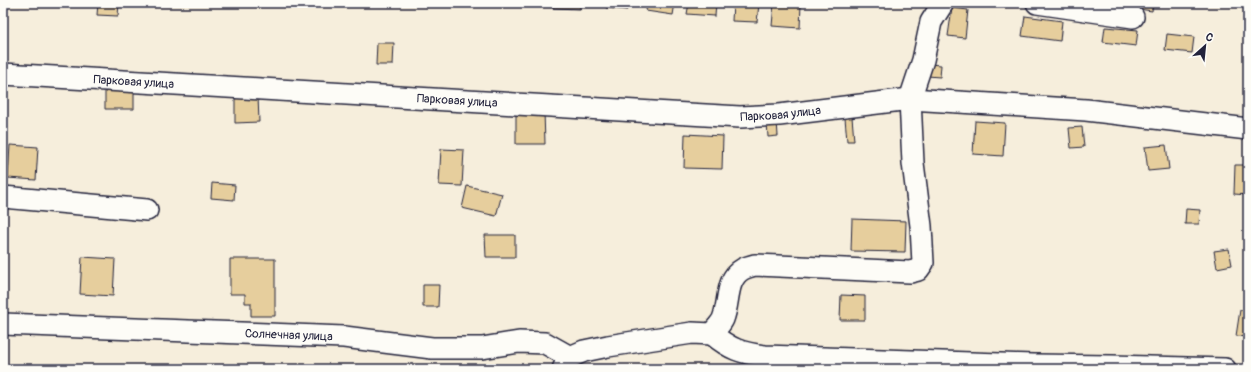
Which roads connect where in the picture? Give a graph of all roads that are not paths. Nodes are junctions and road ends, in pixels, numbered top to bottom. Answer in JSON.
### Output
{"nodes":[{"id":1,"x":943,"y":3,"type":"edge"},
{"id":2,"x":1037,"y":3,"type":"edge"},
{"id":3,"x":1133,"y":17,"type":"dead end"},
{"id":4,"x":3,"y":74,"type":"edge"},
{"id":5,"x":910,"y":99,"type":"junction"},
{"id":6,"x":1248,"y":129,"type":"edge"},
{"id":7,"x":3,"y":197,"type":"edge"},
{"id":8,"x":148,"y":210,"type":"dead end"},
{"id":9,"x":3,"y":324,"type":"edge"},
{"id":10,"x":712,"y":334,"type":"junction"},
{"id":11,"x":566,"y":363,"type":"edge"},
{"id":12,"x":1225,"y":369,"type":"edge"}],
"edges":[{"from":1,"to":5,"type":"street"},
{"from":2,"to":3,"type":"street"},
{"from":4,"to":5,"type":"street","name":"Парковая улица"},
{"from":5,"to":6,"type":"street","name":"Парковая улица"},
{"from":5,"to":10,"type":"street"},
{"from":7,"to":8,"type":"street"},
{"from":9,"to":11,"type":"street","name":"Солнечная улица"},
{"from":10,"to":11,"type":"street"},
{"from":10,"to":12,"type":"street"}]}
